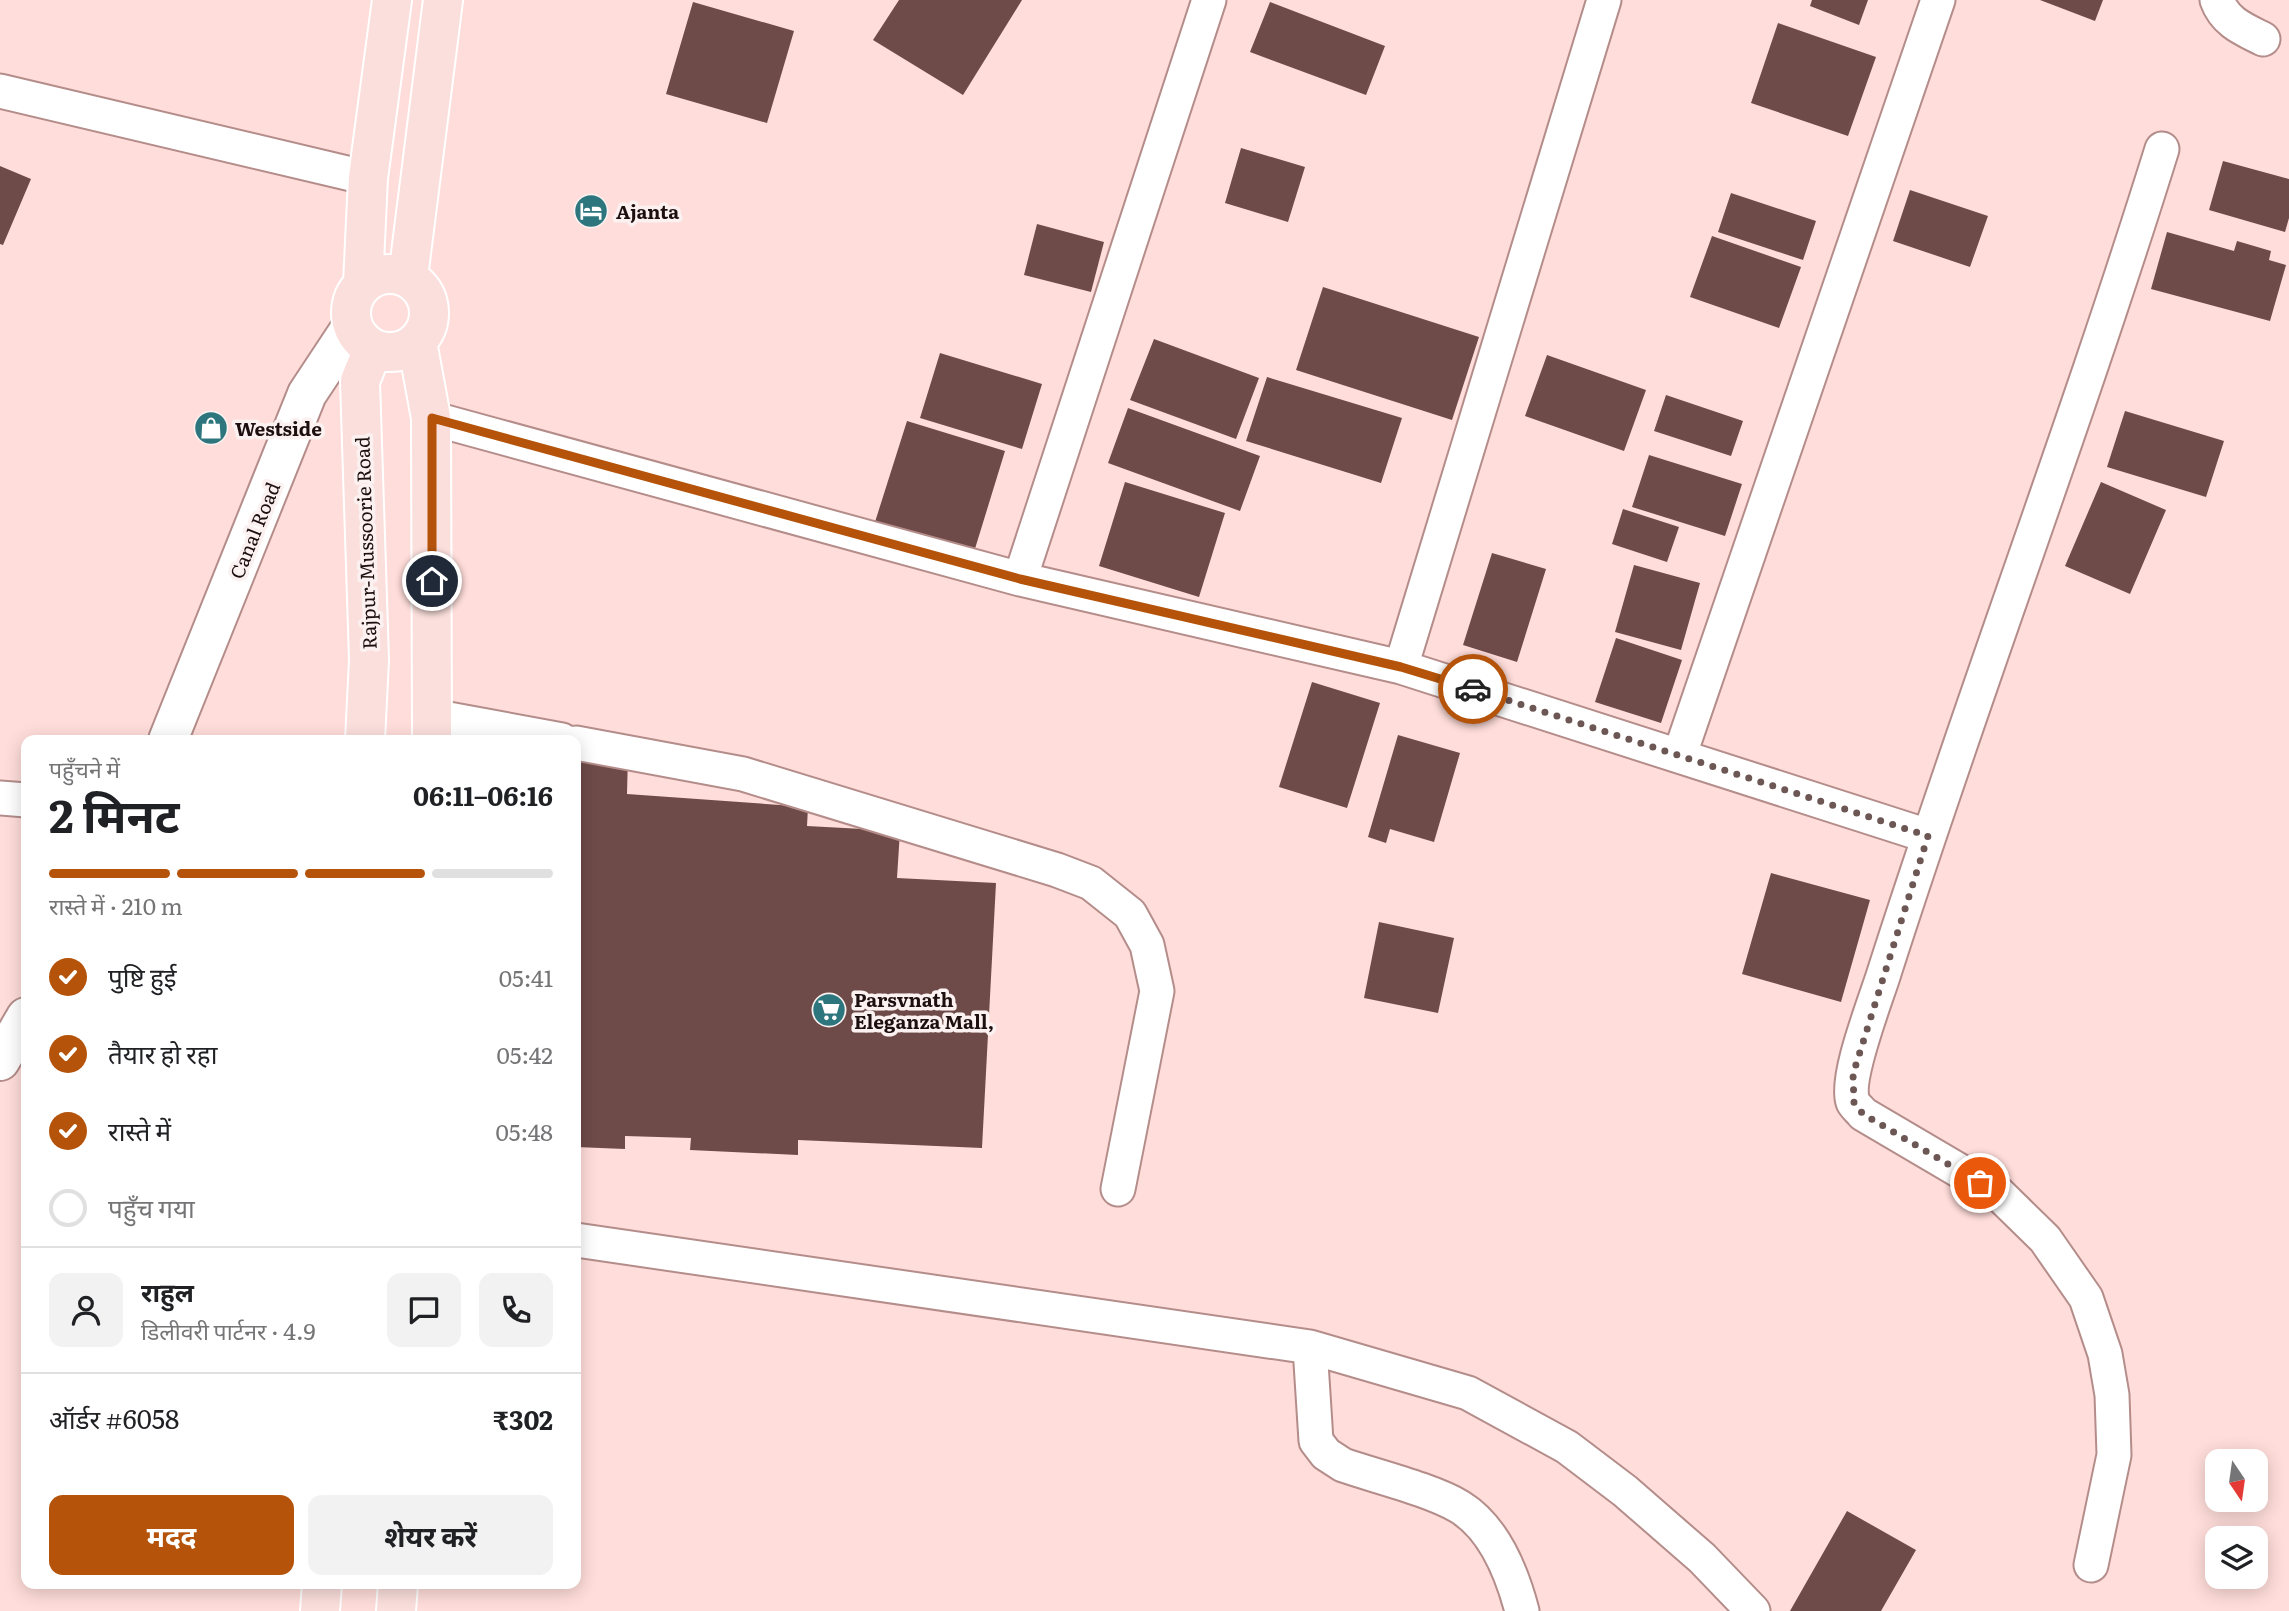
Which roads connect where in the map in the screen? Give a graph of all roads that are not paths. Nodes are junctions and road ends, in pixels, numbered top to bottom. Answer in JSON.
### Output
{"nodes":[{"id":1,"x":392,"y":0,"type":"edge"},
{"id":2,"x":443,"y":0,"type":"edge"},
{"id":3,"x":1209,"y":0,"type":"edge"},
{"id":4,"x":1604,"y":0,"type":"edge"},
{"id":5,"x":1937,"y":0,"type":"edge"},
{"id":6,"x":2217,"y":0,"type":"edge"},
{"id":7,"x":2263,"y":39,"type":"dead end"},
{"id":8,"x":0,"y":91,"type":"edge"},
{"id":9,"x":2162,"y":149,"type":"dead end"},
{"id":10,"x":368,"y":178,"type":"junction"},
{"id":11,"x":408,"y":277,"type":"junction"},
{"id":12,"x":363,"y":284,"type":"junction"},
{"id":13,"x":362,"y":337,"type":"junction"},
{"id":14,"x":417,"y":342,"type":"junction"},
{"id":15,"x":432,"y":418,"type":"junction"},
{"id":16,"x":1020,"y":579,"type":"junction"},
{"id":17,"x":1401,"y":667,"type":"junction"},
{"id":18,"x":432,"y":728,"type":"edge"},
{"id":19,"x":170,"y":735,"type":"edge"},
{"id":20,"x":365,"y":735,"type":"edge"},
{"id":21,"x":508,"y":735,"type":"edge"},
{"id":22,"x":581,"y":744,"type":"edge"},
{"id":23,"x":1680,"y":754,"type":"junction"},
{"id":24,"x":0,"y":798,"type":"edge"},
{"id":25,"x":21,"y":800,"type":"edge"},
{"id":26,"x":1928,"y":836,"type":"junction"},
{"id":27,"x":21,"y":1025,"type":"edge"},
{"id":28,"x":0,"y":1061,"type":"edge"},
{"id":29,"x":1118,"y":1189,"type":"dead end"},
{"id":30,"x":581,"y":1241,"type":"edge"},
{"id":31,"x":1310,"y":1347,"type":"junction"},
{"id":32,"x":2091,"y":1565,"type":"dead end"},
{"id":33,"x":322,"y":1589,"type":"edge"},
{"id":34,"x":398,"y":1589,"type":"edge"},
{"id":35,"x":320,"y":1611,"type":"edge"},
{"id":36,"x":396,"y":1611,"type":"edge"},
{"id":37,"x":1522,"y":1611,"type":"edge"},
{"id":38,"x":1754,"y":1611,"type":"edge"}],
"edges":[{"from":1,"to":10,"type":"main road"},
{"from":2,"to":11,"type":"main road"},
{"from":3,"to":16,"type":"street"},
{"from":4,"to":17,"type":"street"},
{"from":5,"to":23,"type":"street"},
{"from":6,"to":7,"type":"street"},
{"from":8,"to":10,"type":"street"},
{"from":9,"to":26,"type":"street"},
{"from":10,"to":12,"type":"main road"},
{"from":11,"to":12,"type":"main road"},
{"from":11,"to":14,"type":"main road"},
{"from":12,"to":13,"type":"main road"},
{"from":13,"to":14,"type":"main road"},
{"from":13,"to":19,"type":"street","name":"Canal Road"},
{"from":13,"to":20,"type":"main road","name":"Rajpur-Mussoorie Road"},
{"from":14,"to":15,"type":"main road"},
{"from":15,"to":16,"type":"street"},
{"from":15,"to":18,"type":"main road"},
{"from":16,"to":17,"type":"street"},
{"from":17,"to":23,"type":"street"},
{"from":18,"to":21,"type":"street"},
{"from":22,"to":29,"type":"street"},
{"from":23,"to":26,"type":"street"},
{"from":24,"to":25,"type":"street"},
{"from":26,"to":32,"type":"street"},
{"from":27,"to":28,"type":"street"},
{"from":30,"to":31,"type":"street"},
{"from":31,"to":37,"type":"street"},
{"from":31,"to":38,"type":"street"},
{"from":33,"to":35,"type":"main road"},
{"from":34,"to":36,"type":"main road"}]}
